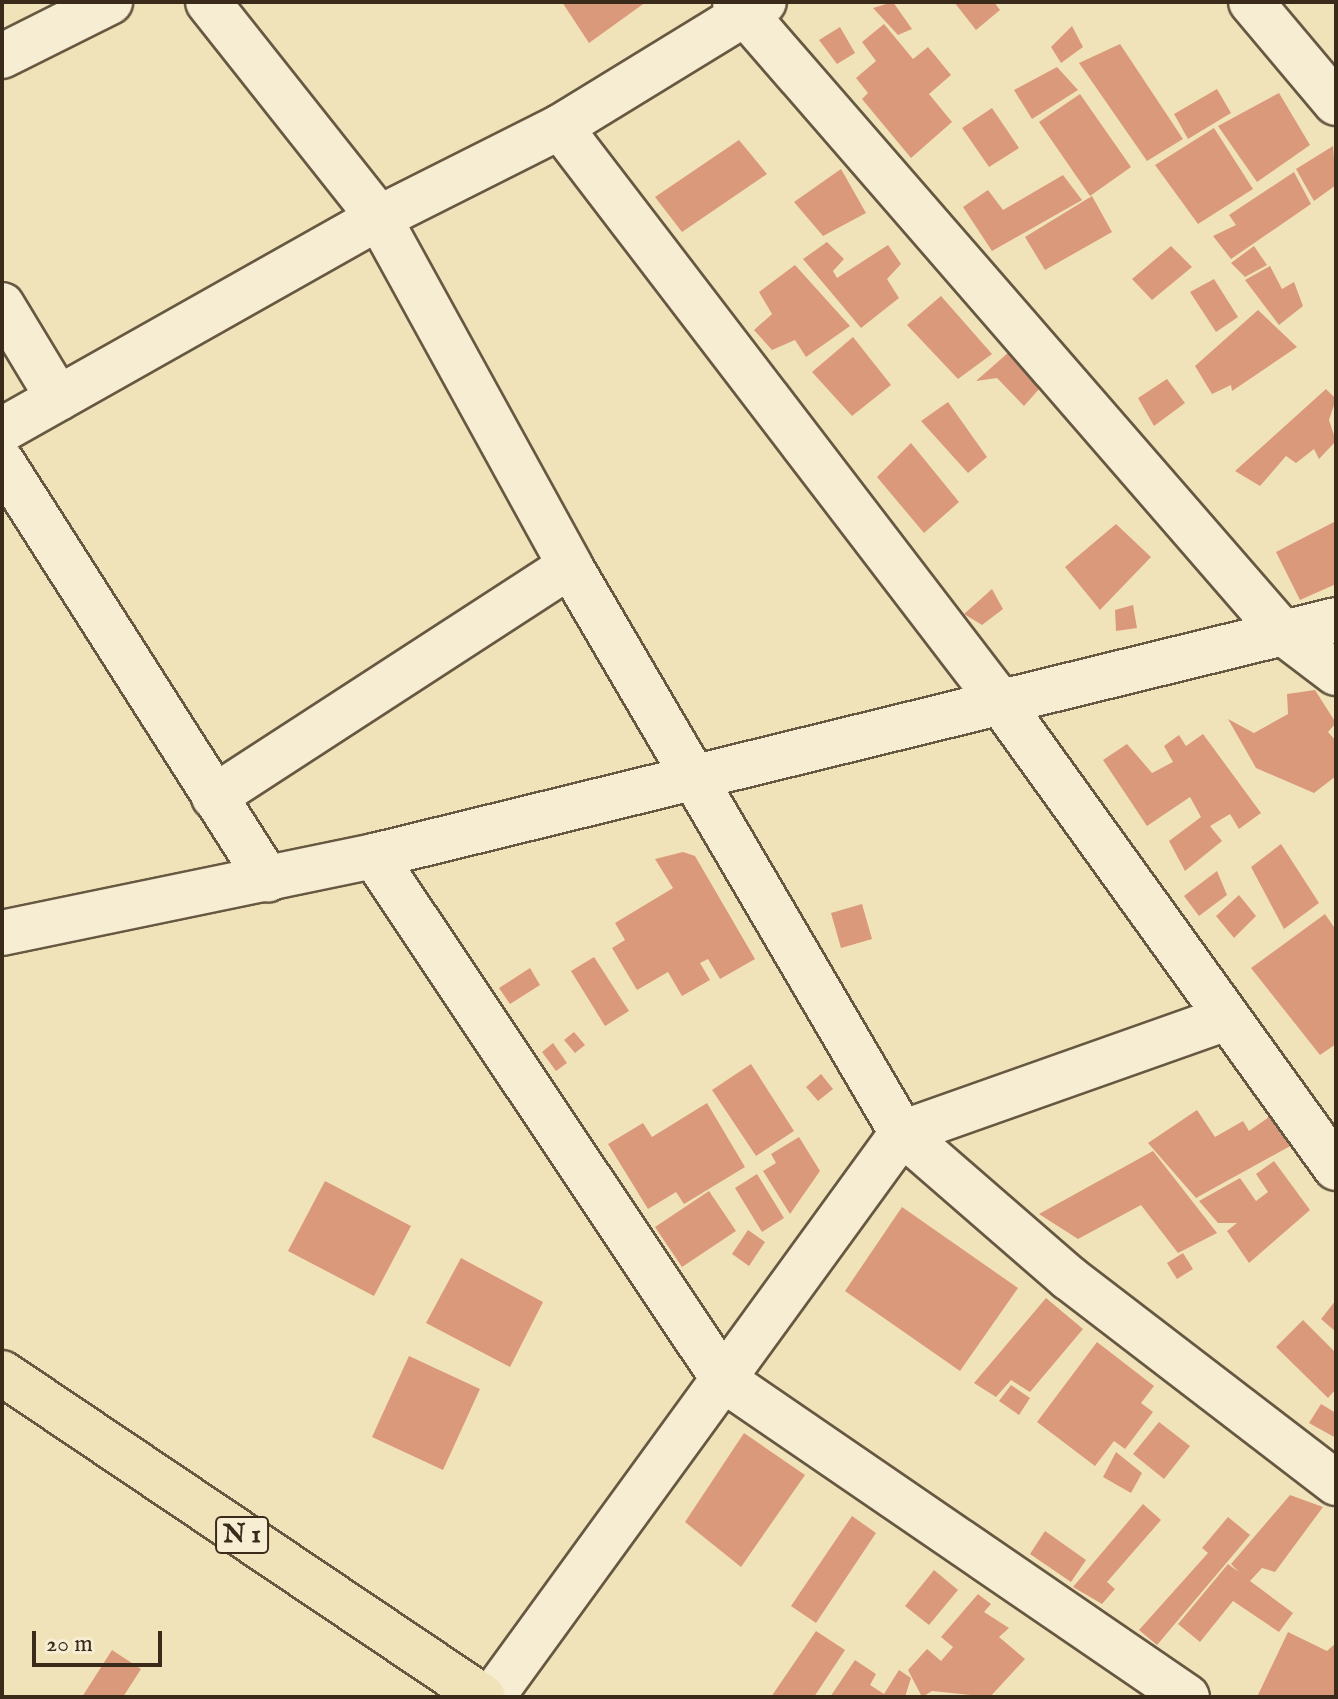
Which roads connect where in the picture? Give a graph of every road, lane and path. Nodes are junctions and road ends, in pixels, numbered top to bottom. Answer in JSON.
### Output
{"nodes":[{"id":1,"x":110,"y":2,"type":"edge"},
{"id":2,"x":208,"y":2,"type":"edge"},
{"id":3,"x":1251,"y":2,"type":"edge"},
{"id":4,"x":747,"y":6,"type":"edge"},
{"id":5,"x":2,"y":56,"type":"edge"},
{"id":6,"x":1336,"y":103,"type":"edge"},
{"id":7,"x":560,"y":127,"type":"junction"},
{"id":8,"x":379,"y":218,"type":"junction"},
{"id":9,"x":2,"y":305,"type":"edge"},
{"id":10,"x":58,"y":398,"type":"junction"},
{"id":11,"x":2,"y":430,"type":"edge"},
{"id":12,"x":2,"y":462,"type":"edge"},
{"id":13,"x":570,"y":566,"type":"junction"},
{"id":14,"x":1336,"y":620,"type":"edge"},
{"id":15,"x":1282,"y":632,"type":"junction"},
{"id":16,"x":1336,"y":673,"type":"edge"},
{"id":17,"x":1001,"y":703,"type":"junction"},
{"id":18,"x":699,"y":776,"type":"junction"},
{"id":19,"x":214,"y":797,"type":"junction"},
{"id":20,"x":374,"y":856,"type":"junction"},
{"id":21,"x":268,"y":879,"type":"junction"},
{"id":22,"x":2,"y":933,"type":"edge"},
{"id":23,"x":1227,"y":1018,"type":"junction"},
{"id":24,"x":902,"y":1133,"type":"junction"},
{"id":25,"x":1336,"y":1168,"type":"edge"},
{"id":26,"x":2,"y":1373,"type":"edge"},
{"id":27,"x":724,"y":1380,"type":"junction"},
{"id":28,"x":1336,"y":1483,"type":"edge"},
{"id":29,"x":483,"y":1697,"type":"edge"},
{"id":30,"x":492,"y":1697,"type":"edge"},
{"id":31,"x":1187,"y":1697,"type":"edge"}],
"edges":[{"from":1,"to":5,"type":"street"},
{"from":2,"to":8,"type":"street"},
{"from":3,"to":6,"type":"street"},
{"from":4,"to":7,"type":"street"},
{"from":4,"to":15,"type":"street"},
{"from":7,"to":8,"type":"street"},
{"from":7,"to":17,"type":"street"},
{"from":8,"to":10,"type":"street"},
{"from":8,"to":13,"type":"street"},
{"from":9,"to":10,"type":"street"},
{"from":10,"to":11,"type":"street"},
{"from":12,"to":19,"type":"street"},
{"from":13,"to":18,"type":"street"},
{"from":13,"to":19,"type":"street"},
{"from":14,"to":15,"type":"street"},
{"from":15,"to":16,"type":"street"},
{"from":15,"to":17,"type":"street"},
{"from":17,"to":18,"type":"street"},
{"from":17,"to":23,"type":"street"},
{"from":18,"to":20,"type":"street"},
{"from":18,"to":24,"type":"street"},
{"from":19,"to":21,"type":"street"},
{"from":20,"to":21,"type":"street"},
{"from":20,"to":27,"type":"street"},
{"from":21,"to":22,"type":"street"},
{"from":23,"to":24,"type":"street"},
{"from":23,"to":25,"type":"street"},
{"from":24,"to":27,"type":"street"},
{"from":24,"to":28,"type":"street"},
{"from":26,"to":29,"type":"highway","number":"N 1"},
{"from":27,"to":30,"type":"street"},
{"from":27,"to":31,"type":"street"}]}
